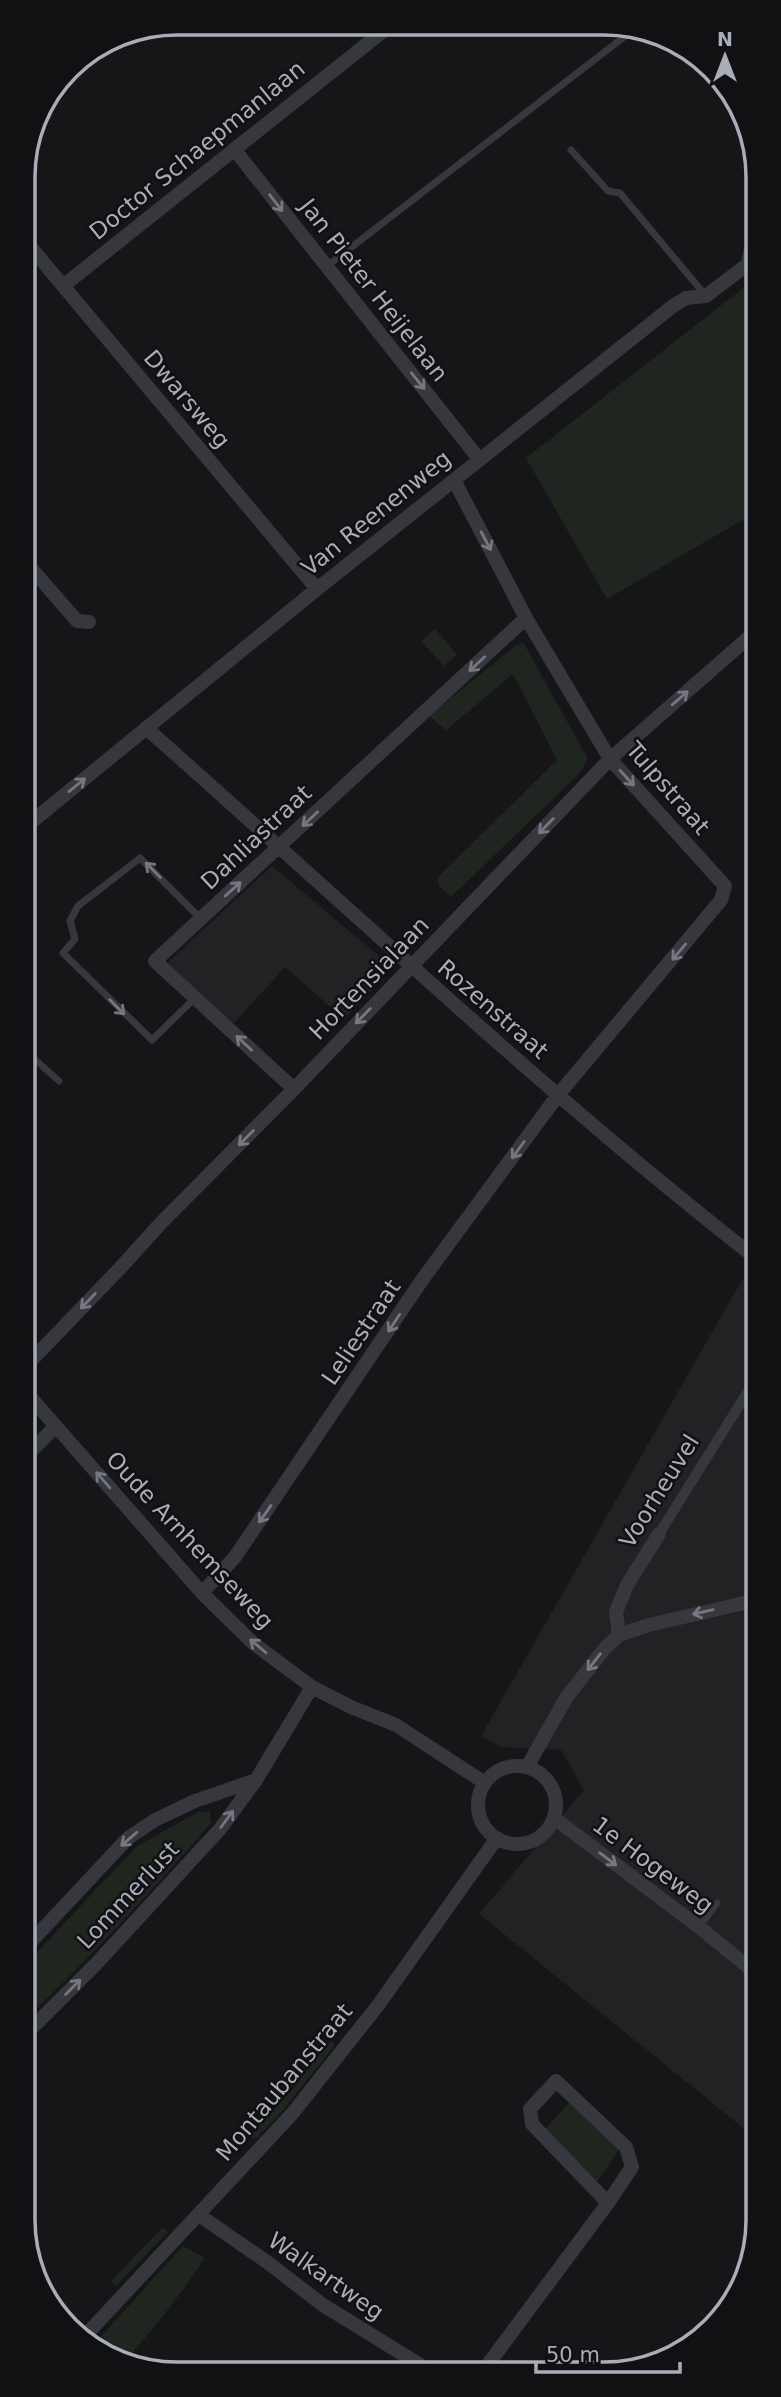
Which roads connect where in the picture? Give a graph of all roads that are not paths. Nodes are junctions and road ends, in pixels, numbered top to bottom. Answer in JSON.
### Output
{"nodes":[{"id":1,"x":378,"y":35,"type":"edge"},
{"id":2,"x":624,"y":37,"type":"edge"},
{"id":3,"x":234,"y":149,"type":"junction"},
{"id":4,"x":572,"y":150,"type":"dead end"},
{"id":5,"x":35,"y":252,"type":"edge"},
{"id":6,"x":746,"y":266,"type":"edge"},
{"id":7,"x":327,"y":267,"type":"junction"},
{"id":8,"x":63,"y":286,"type":"junction"},
{"id":9,"x":706,"y":296,"type":"junction"},
{"id":10,"x":480,"y":459,"type":"junction"},
{"id":11,"x":454,"y":480,"type":"junction"},
{"id":12,"x":35,"y":573,"type":"edge"},
{"id":13,"x":317,"y":589,"type":"junction"},
{"id":14,"x":526,"y":618,"type":"junction"},
{"id":15,"x":89,"y":622,"type":"dead end"},
{"id":16,"x":746,"y":640,"type":"edge"},
{"id":17,"x":146,"y":728,"type":"junction"},
{"id":18,"x":610,"y":759,"type":"junction"},
{"id":19,"x":35,"y":819,"type":"edge"},
{"id":20,"x":281,"y":846,"type":"junction"},
{"id":21,"x":201,"y":919,"type":"junction"},
{"id":22,"x":410,"y":967,"type":"junction"},
{"id":23,"x":195,"y":998,"type":"junction"},
{"id":24,"x":35,"y":1060,"type":"edge"},
{"id":25,"x":59,"y":1082,"type":"dead end"},
{"id":26,"x":294,"y":1089,"type":"junction"},
{"id":27,"x":558,"y":1095,"type":"junction"},
{"id":28,"x":746,"y":1250,"type":"edge"},
{"id":29,"x":35,"y":1356,"type":"edge"},
{"id":30,"x":746,"y":1395,"type":"edge"},
{"id":31,"x":35,"y":1403,"type":"edge"},
{"id":32,"x":55,"y":1427,"type":"junction"},
{"id":33,"x":35,"y":1447,"type":"edge"},
{"id":34,"x":659,"y":1534,"type":"joint"},
{"id":35,"x":202,"y":1593,"type":"junction"},
{"id":36,"x":746,"y":1603,"type":"edge"},
{"id":37,"x":620,"y":1635,"type":"junction"},
{"id":38,"x":312,"y":1687,"type":"junction"},
{"id":39,"x":527,"y":1767,"type":"junction"},
{"id":40,"x":256,"y":1780,"type":"junction"},
{"id":41,"x":485,"y":1783,"type":"junction"},
{"id":42,"x":554,"y":1818,"type":"junction"},
{"id":43,"x":496,"y":1838,"type":"junction"},
{"id":44,"x":717,"y":1903,"type":"dead end"},
{"id":45,"x":699,"y":1927,"type":"junction"},
{"id":46,"x":35,"y":1937,"type":"edge"},
{"id":47,"x":746,"y":1965,"type":"edge"},
{"id":48,"x":35,"y":2025,"type":"edge"},
{"id":49,"x":608,"y":2203,"type":"junction"},
{"id":50,"x":199,"y":2215,"type":"junction"},
{"id":51,"x":89,"y":2331,"type":"edge"},
{"id":52,"x":415,"y":2362,"type":"edge"},
{"id":53,"x":490,"y":2362,"type":"edge"}],
"edges":[{"from":1,"to":3,"type":"street","name":"Doctor Schaepmanlaan"},
{"from":2,"to":7,"type":"lane"},
{"from":3,"to":7,"type":"street","name":"Jan Pieter Heijelaan","one_way":true},
{"from":3,"to":8,"type":"street","name":"Doctor Schaepmanlaan"},
{"from":4,"to":9,"type":"lane"},
{"from":5,"to":8,"type":"street","name":"Dwarsweg"},
{"from":6,"to":9,"type":"street","name":"Van Reenenweg"},
{"from":7,"to":10,"type":"street","name":"Jan Pieter Heijelaan","one_way":true},
{"from":8,"to":13,"type":"street","name":"Dwarsweg"},
{"from":9,"to":10,"type":"street","name":"Van Reenenweg"},
{"from":10,"to":11,"type":"street","name":"Van Reenenweg"},
{"from":11,"to":13,"type":"street","name":"Van Reenenweg"},
{"from":11,"to":14,"type":"street","name":"Tulpstraat","one_way":true},
{"from":12,"to":15,"type":"street"},
{"from":13,"to":17,"type":"street","name":"Van Reenenweg"},
{"from":14,"to":18,"type":"street","name":"Tulpstraat"},
{"from":14,"to":20,"type":"street","name":"Dahliastraat","one_way":true},
{"from":18,"to":16,"type":"street","name":"Hortensialaan","one_way":true},
{"from":19,"to":17,"type":"street","name":"Van Reenenweg","one_way":true},
{"from":17,"to":20,"type":"street","name":"Rozenstraat"},
{"from":18,"to":22,"type":"street","name":"Hortensialaan","one_way":true},
{"from":18,"to":27,"type":"street","name":"Tulpstraat","one_way":true},
{"from":21,"to":20,"type":"street","name":"Dahliastraat","one_way":true},
{"from":20,"to":22,"type":"street","name":"Rozenstraat"},
{"from":21,"to":23,"type":"street","name":"Dahliastraat"},
{"from":21,"to":23,"type":"lane","one_way":true},
{"from":22,"to":26,"type":"street","name":"Hortensialaan","one_way":true},
{"from":22,"to":27,"type":"street","name":"Rozenstraat"},
{"from":26,"to":23,"type":"street","name":"Dahliastraat","one_way":true},
{"from":24,"to":25,"type":"lane"},
{"from":26,"to":29,"type":"street","name":"Hortensialaan","one_way":true},
{"from":27,"to":28,"type":"street","name":"Rozenstraat"},
{"from":27,"to":35,"type":"street","name":"Leliestraat","one_way":true},
{"from":30,"to":34,"type":"street","name":"Voorheuvel"},
{"from":31,"to":32,"type":"street","name":"Oude Arnhemseweg"},
{"from":32,"to":33,"type":"street"},
{"from":35,"to":32,"type":"street","name":"Oude Arnhemseweg","one_way":true},
{"from":34,"to":37,"type":"street","name":"Voorheuvel"},
{"from":38,"to":35,"type":"street","name":"Oude Arnhemseweg","one_way":true},
{"from":36,"to":37,"type":"street","one_way":true},
{"from":37,"to":39,"type":"street","one_way":true},
{"from":38,"to":40,"type":"street","name":"Lommerlust"},
{"from":38,"to":41,"type":"street","name":"Oude Arnhemseweg"},
{"from":39,"to":41,"type":"street"},
{"from":39,"to":42,"type":"street"},
{"from":40,"to":46,"type":"street","name":"Lommerlust","one_way":true},
{"from":48,"to":40,"type":"street","name":"Lommerlust","one_way":true},
{"from":41,"to":43,"type":"street"},
{"from":42,"to":43,"type":"street"},
{"from":42,"to":45,"type":"street","name":"1e Hogeweg","one_way":true},
{"from":43,"to":50,"type":"street","name":"Montaubanstraat"},
{"from":44,"to":45,"type":"lane"},
{"from":45,"to":47,"type":"street","name":"1e Hogeweg"},
{"from":49,"to":49,"type":"street"},
{"from":49,"to":53,"type":"street"},
{"from":50,"to":51,"type":"street","name":"Montaubanstraat"},
{"from":50,"to":52,"type":"street","name":"Walkartweg"}]}
